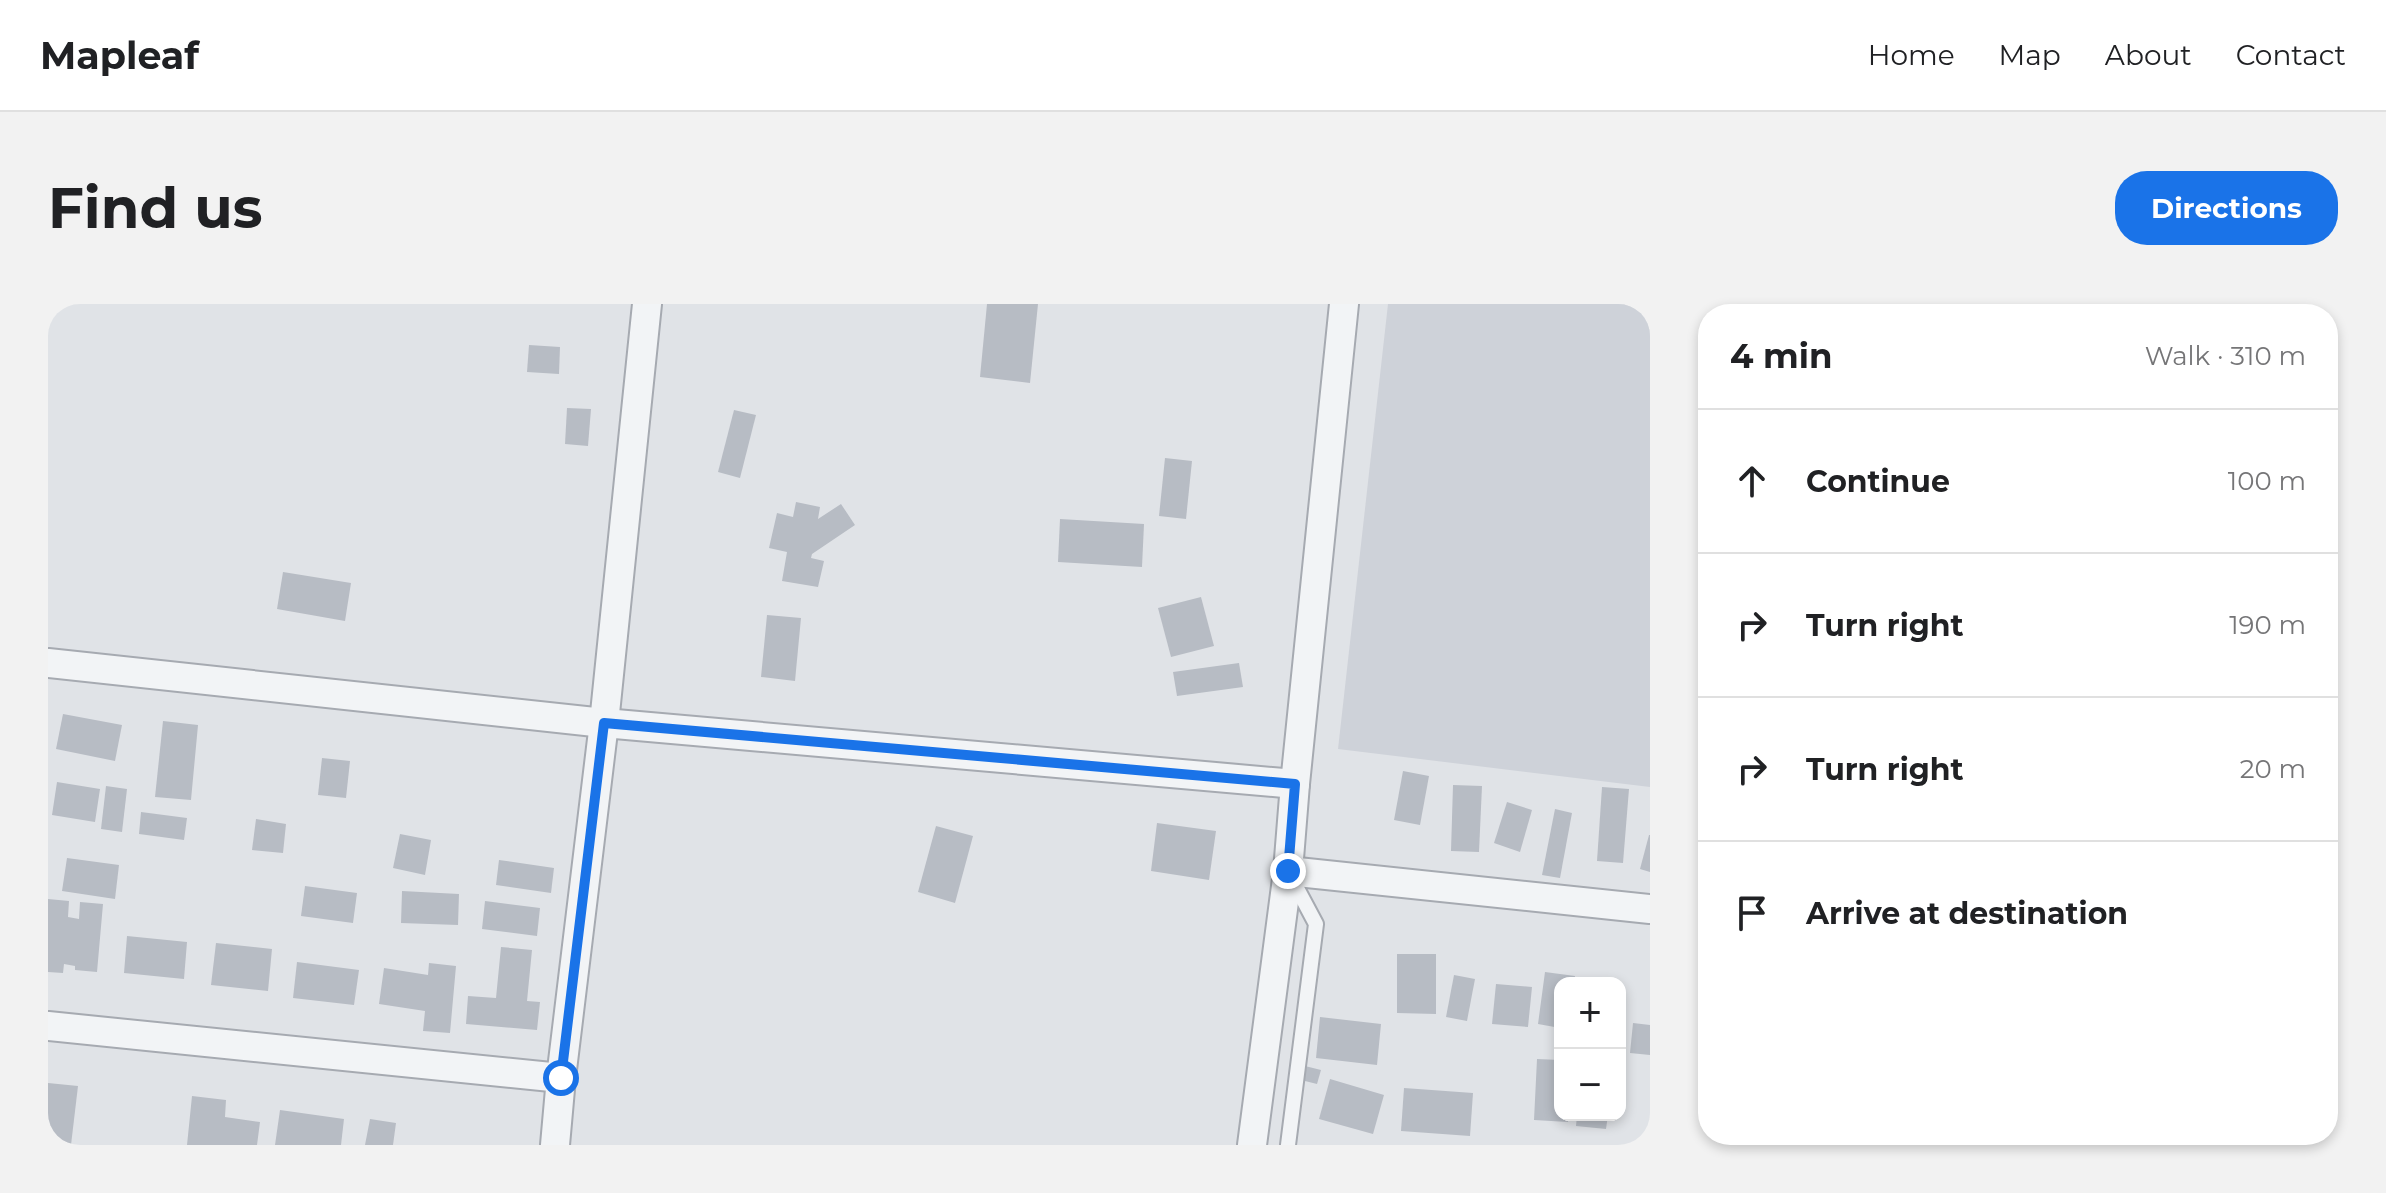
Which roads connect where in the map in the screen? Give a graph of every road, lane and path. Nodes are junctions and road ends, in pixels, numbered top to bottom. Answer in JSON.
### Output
{"nodes":[{"id":1,"x":647,"y":304,"type":"edge"},
{"id":2,"x":1344,"y":304,"type":"edge"},
{"id":3,"x":48,"y":663,"type":"edge"},
{"id":4,"x":604,"y":723,"type":"junction"},
{"id":5,"x":1295,"y":784,"type":"junction"},
{"id":6,"x":1288,"y":871,"type":"junction"},
{"id":7,"x":1650,"y":909,"type":"edge"},
{"id":8,"x":48,"y":1026,"type":"edge"},
{"id":9,"x":561,"y":1078,"type":"junction"},
{"id":10,"x":555,"y":1145,"type":"edge"},
{"id":11,"x":1252,"y":1145,"type":"edge"},
{"id":12,"x":1288,"y":1145,"type":"edge"}],
"edges":[{"from":1,"to":4,"type":"street"},
{"from":2,"to":5,"type":"street"},
{"from":3,"to":4,"type":"street"},
{"from":4,"to":5,"type":"street"},
{"from":4,"to":9,"type":"street"},
{"from":5,"to":6,"type":"street"},
{"from":6,"to":7,"type":"street"},
{"from":6,"to":11,"type":"street"},
{"from":6,"to":12,"type":"lane"},
{"from":8,"to":9,"type":"street"},
{"from":9,"to":10,"type":"street"}]}
